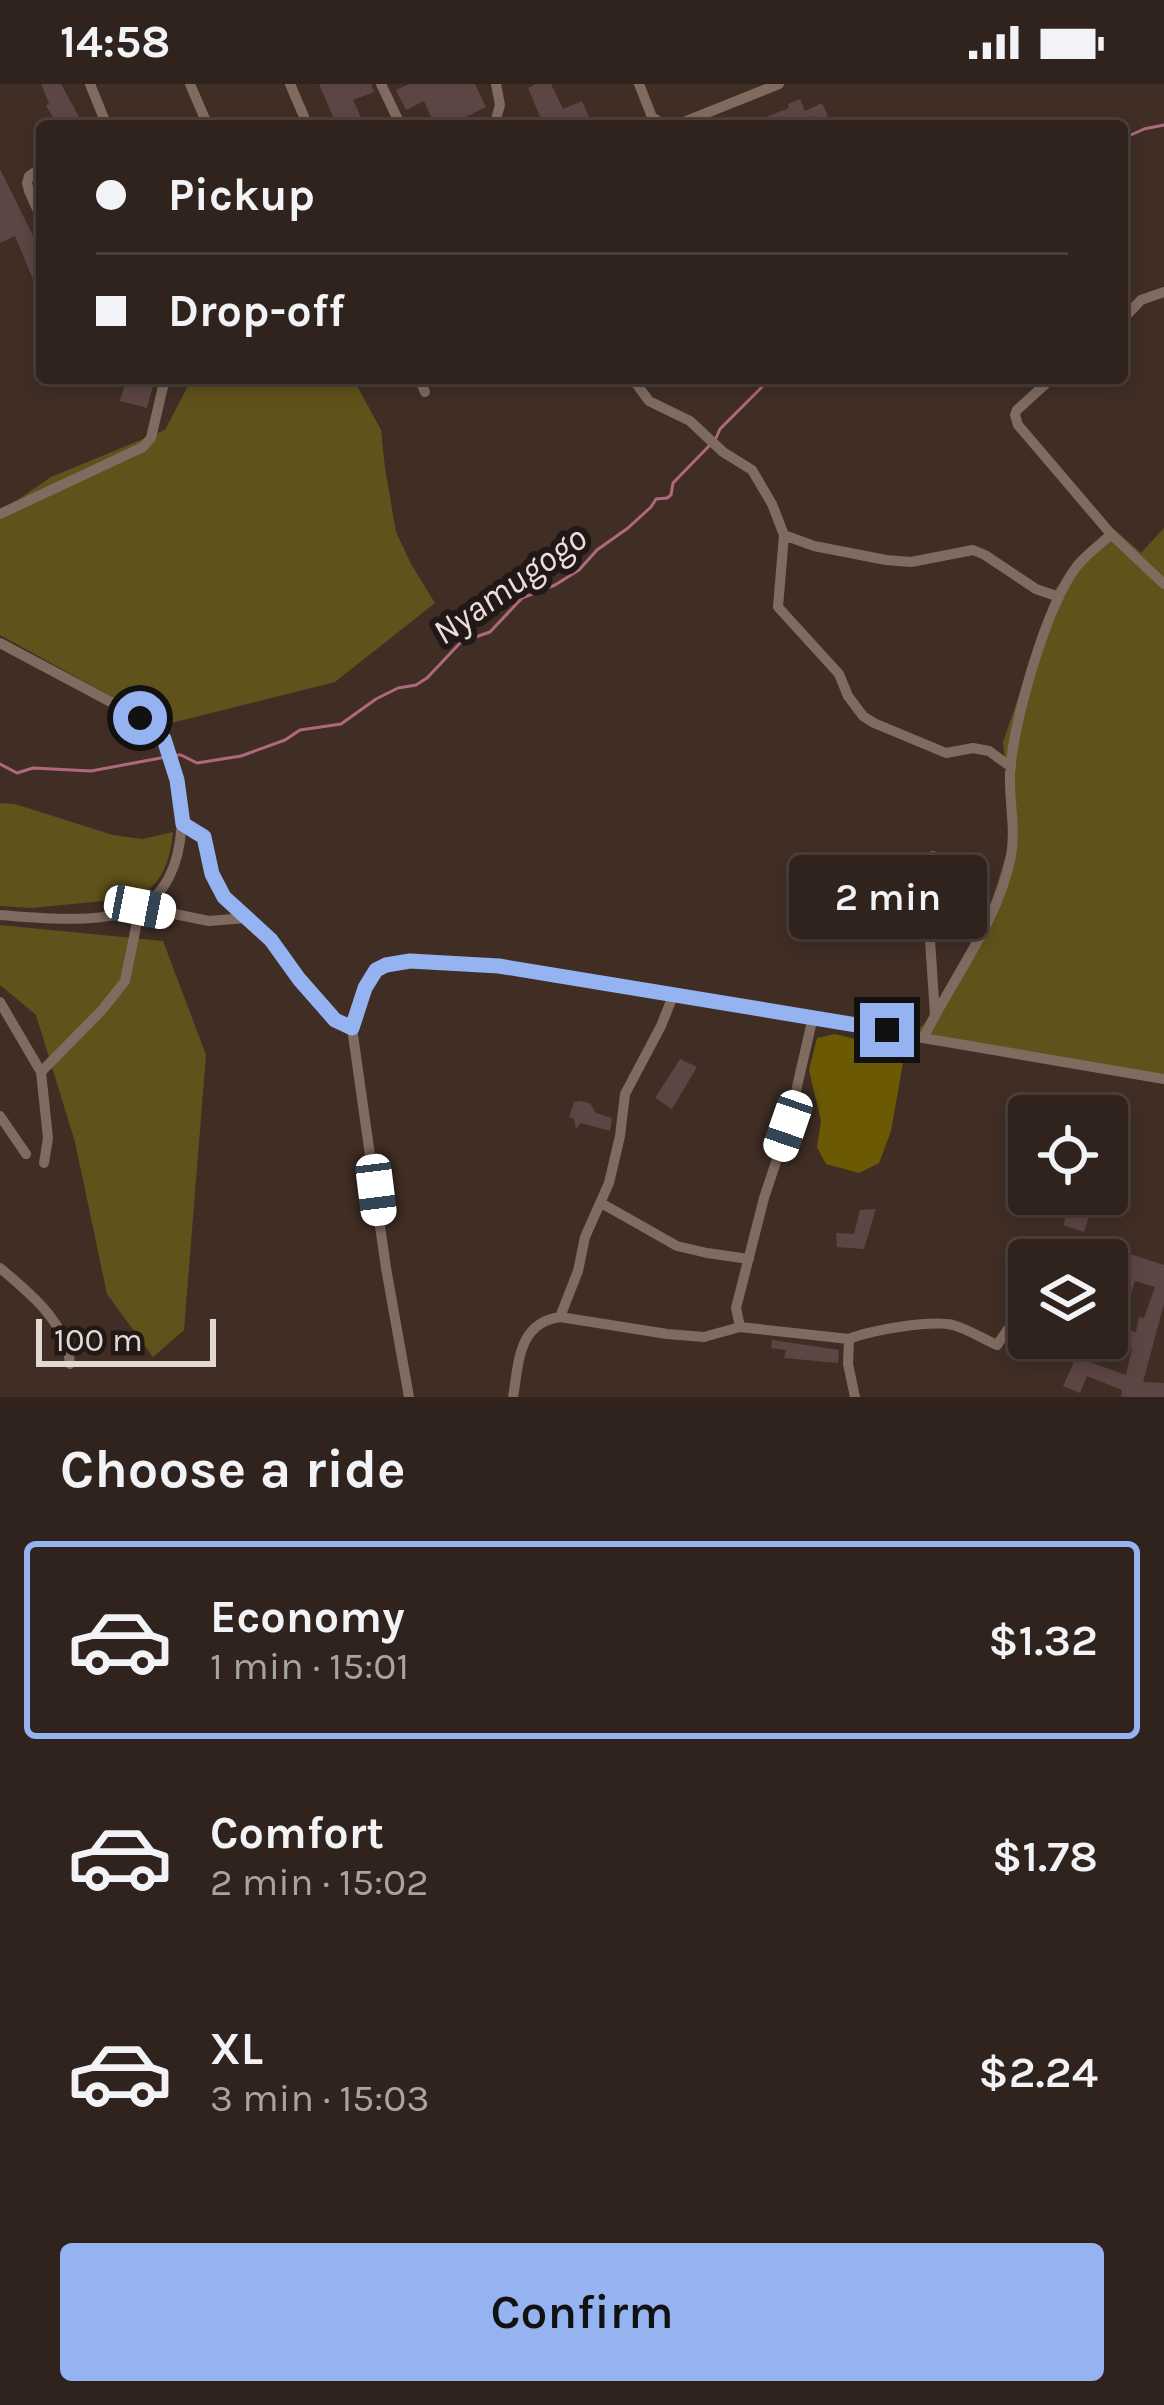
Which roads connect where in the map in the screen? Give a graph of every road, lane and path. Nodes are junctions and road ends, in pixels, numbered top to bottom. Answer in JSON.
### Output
{"nodes":[{"id":1,"x":90,"y":84,"type":"edge"},
{"id":2,"x":190,"y":84,"type":"edge"},
{"id":3,"x":290,"y":84,"type":"edge"},
{"id":4,"x":381,"y":84,"type":"edge"},
{"id":5,"x":496,"y":84,"type":"edge"},
{"id":6,"x":639,"y":84,"type":"edge"},
{"id":7,"x":779,"y":84,"type":"edge"},
{"id":8,"x":105,"y":120,"type":"edge"},
{"id":9,"x":205,"y":120,"type":"edge"},
{"id":10,"x":305,"y":120,"type":"edge"},
{"id":11,"x":397,"y":120,"type":"edge"},
{"id":12,"x":495,"y":120,"type":"edge"},
{"id":13,"x":658,"y":120,"type":"edge"},
{"id":14,"x":686,"y":120,"type":"edge"},
{"id":15,"x":36,"y":171,"type":"edge"},
{"id":16,"x":36,"y":205,"type":"edge"},
{"id":17,"x":1164,"y":292,"type":"edge"},
{"id":18,"x":1128,"y":314,"type":"edge"},
{"id":19,"x":164,"y":384,"type":"edge"},
{"id":20,"x":421,"y":384,"type":"edge"},
{"id":21,"x":636,"y":384,"type":"edge"},
{"id":22,"x":1045,"y":384,"type":"edge"},
{"id":23,"x":425,"y":392,"type":"dead end"},
{"id":24,"x":0,"y":514,"type":"edge"},
{"id":25,"x":1111,"y":534,"type":"junction"},
{"id":26,"x":784,"y":535,"type":"junction"},
{"id":27,"x":1164,"y":584,"type":"edge"},
{"id":28,"x":1059,"y":597,"type":"junction"},
{"id":29,"x":0,"y":643,"type":"edge"},
{"id":30,"x":1011,"y":767,"type":"junction"},
{"id":31,"x":183,"y":824,"type":"junction"},
{"id":32,"x":933,"y":856,"type":"dead end"},
{"id":33,"x":140,"y":907,"type":"junction"},
{"id":34,"x":0,"y":915,"type":"edge"},
{"id":35,"x":245,"y":918,"type":"junction"},
{"id":36,"x":673,"y":996,"type":"junction"},
{"id":37,"x":0,"y":1002,"type":"edge"},
{"id":38,"x":935,"y":1015,"type":"junction"},
{"id":39,"x":814,"y":1017,"type":"junction"},
{"id":40,"x":352,"y":1028,"type":"junction"},
{"id":41,"x":924,"y":1037,"type":"junction"},
{"id":42,"x":41,"y":1072,"type":"junction"},
{"id":43,"x":1164,"y":1079,"type":"edge"},
{"id":44,"x":0,"y":1116,"type":"edge"},
{"id":45,"x":26,"y":1154,"type":"dead end"},
{"id":46,"x":44,"y":1163,"type":"dead end"},
{"id":47,"x":601,"y":1203,"type":"junction"},
{"id":48,"x":749,"y":1259,"type":"junction"},
{"id":49,"x":0,"y":1268,"type":"edge"},
{"id":50,"x":560,"y":1317,"type":"junction"},
{"id":51,"x":740,"y":1327,"type":"junction"},
{"id":52,"x":1008,"y":1329,"type":"edge"},
{"id":53,"x":849,"y":1339,"type":"junction"},
{"id":54,"x":70,"y":1364,"type":"dead end"},
{"id":55,"x":409,"y":1397,"type":"edge"},
{"id":56,"x":513,"y":1397,"type":"edge"},
{"id":57,"x":855,"y":1397,"type":"edge"}],
"edges":[{"from":1,"to":8,"type":"street"},
{"from":2,"to":9,"type":"street"},
{"from":3,"to":10,"type":"street"},
{"from":4,"to":11,"type":"street"},
{"from":5,"to":12,"type":"street"},
{"from":6,"to":13,"type":"street"},
{"from":7,"to":14,"type":"street"},
{"from":15,"to":16,"type":"street"},
{"from":17,"to":18,"type":"street"},
{"from":19,"to":24,"type":"street"},
{"from":20,"to":23,"type":"street"},
{"from":21,"to":26,"type":"street"},
{"from":22,"to":25,"type":"street"},
{"from":25,"to":27,"type":"street"},
{"from":25,"to":28,"type":"street"},
{"from":26,"to":28,"type":"street"},
{"from":26,"to":30,"type":"street"},
{"from":28,"to":30,"type":"street"},
{"from":29,"to":31,"type":"street"},
{"from":30,"to":38,"type":"street"},
{"from":31,"to":33,"type":"street"},
{"from":31,"to":35,"type":"street"},
{"from":32,"to":38,"type":"street"},
{"from":33,"to":34,"type":"street"},
{"from":33,"to":35,"type":"street"},
{"from":33,"to":42,"type":"street"},
{"from":35,"to":40,"type":"street"},
{"from":36,"to":39,"type":"street"},
{"from":36,"to":40,"type":"street"},
{"from":36,"to":47,"type":"street"},
{"from":37,"to":42,"type":"street"},
{"from":38,"to":41,"type":"street"},
{"from":39,"to":41,"type":"street"},
{"from":39,"to":48,"type":"street"},
{"from":40,"to":55,"type":"street"},
{"from":41,"to":43,"type":"street"},
{"from":42,"to":46,"type":"street"},
{"from":44,"to":45,"type":"street"},
{"from":47,"to":48,"type":"street"},
{"from":47,"to":50,"type":"street"},
{"from":48,"to":51,"type":"street"},
{"from":49,"to":54,"type":"street"},
{"from":50,"to":51,"type":"street"},
{"from":50,"to":56,"type":"street"},
{"from":51,"to":53,"type":"street"},
{"from":52,"to":53,"type":"street"},
{"from":53,"to":57,"type":"street"}]}
